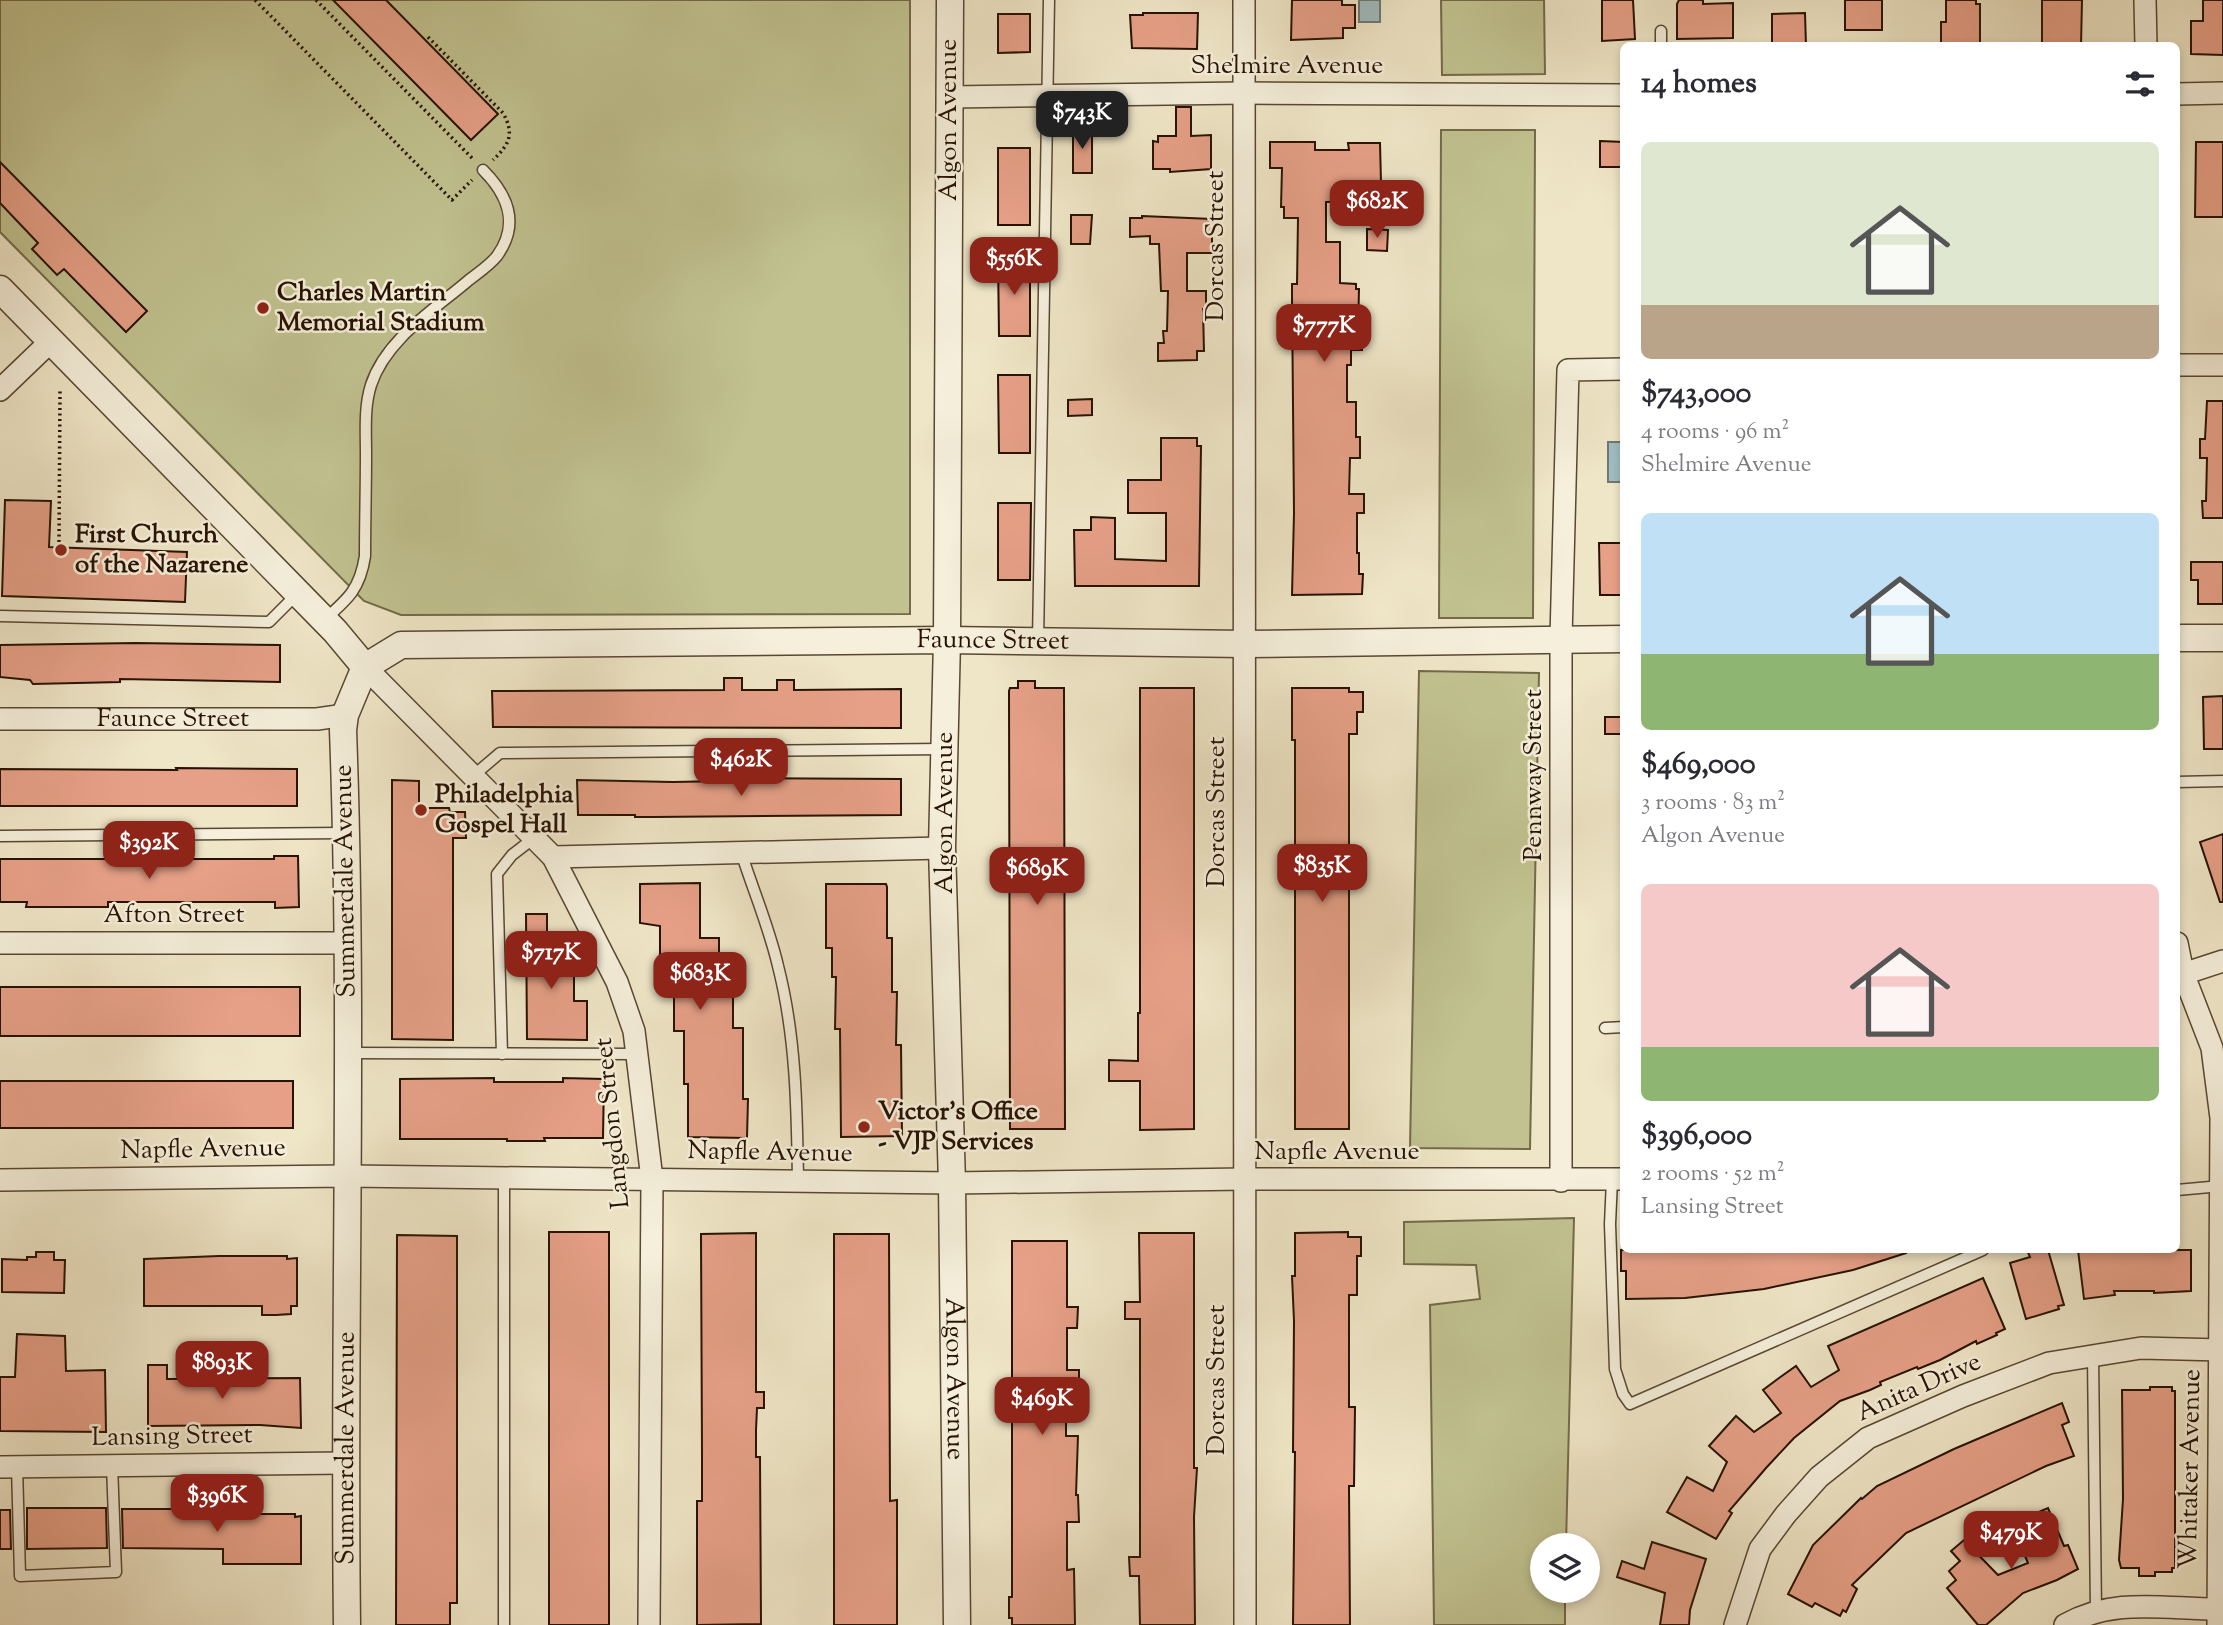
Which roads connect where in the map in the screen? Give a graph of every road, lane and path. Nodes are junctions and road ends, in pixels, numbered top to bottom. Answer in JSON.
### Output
{"nodes":[{"id":1,"x":255,"y":0,"type":"edge"},
{"id":2,"x":316,"y":0,"type":"edge"},
{"id":3,"x":950,"y":0,"type":"edge"},
{"id":4,"x":1049,"y":0,"type":"edge"},
{"id":5,"x":1244,"y":0,"type":"edge"},
{"id":6,"x":2146,"y":0,"type":"edge"},
{"id":7,"x":1661,"y":31,"type":"dead end"},
{"id":8,"x":428,"y":37,"type":"dead end"},
{"id":9,"x":1661,"y":42,"type":"edge"},
{"id":10,"x":2146,"y":42,"type":"edge"},
{"id":11,"x":1244,"y":93,"type":"junction"},
{"id":12,"x":2223,"y":93,"type":"edge"},
{"id":13,"x":1620,"y":94,"type":"edge"},
{"id":14,"x":2180,"y":94,"type":"edge"},
{"id":15,"x":950,"y":97,"type":"junction"},
{"id":16,"x":1048,"y":97,"type":"junction"},
{"id":17,"x":483,"y":170,"type":"junction"},
{"id":18,"x":0,"y":289,"type":"edge"},
{"id":19,"x":51,"y":341,"type":"junction"},
{"id":20,"x":2180,"y":365,"type":"edge"},
{"id":21,"x":2223,"y":365,"type":"edge"},
{"id":22,"x":1620,"y":369,"type":"edge"},
{"id":23,"x":60,"y":388,"type":"dead end"},
{"id":24,"x":0,"y":390,"type":"edge"},
{"id":25,"x":59,"y":542,"type":"dead end"},
{"id":26,"x":298,"y":593,"type":"junction"},
{"id":27,"x":0,"y":617,"type":"edge"},
{"id":28,"x":324,"y":620,"type":"junction"},
{"id":29,"x":1562,"y":638,"type":"junction"},
{"id":30,"x":2180,"y":638,"type":"edge"},
{"id":31,"x":2223,"y":638,"type":"edge"},
{"id":32,"x":1620,"y":639,"type":"edge"},
{"id":33,"x":947,"y":640,"type":"junction"},
{"id":34,"x":1038,"y":641,"type":"junction"},
{"id":35,"x":1245,"y":644,"type":"junction"},
{"id":36,"x":365,"y":667,"type":"junction"},
{"id":37,"x":345,"y":715,"type":"junction"},
{"id":38,"x":0,"y":719,"type":"edge"},
{"id":39,"x":944,"y":749,"type":"junction"},
{"id":40,"x":473,"y":776,"type":"junction"},
{"id":41,"x":2223,"y":781,"type":"edge"},
{"id":42,"x":2180,"y":782,"type":"edge"},
{"id":43,"x":347,"y":833,"type":"junction"},
{"id":44,"x":0,"y":835,"type":"edge"},
{"id":45,"x":534,"y":838,"type":"junction"},
{"id":46,"x":942,"y":848,"type":"junction"},
{"id":47,"x":741,"y":852,"type":"junction"},
{"id":48,"x":552,"y":857,"type":"junction"},
{"id":49,"x":0,"y":943,"type":"edge"},
{"id":50,"x":348,"y":943,"type":"junction"},
{"id":51,"x":2223,"y":961,"type":"edge"},
{"id":52,"x":2180,"y":974,"type":"edge"},
{"id":53,"x":1620,"y":1027,"type":"edge"},
{"id":54,"x":1605,"y":1028,"type":"dead end"},
{"id":55,"x":348,"y":1053,"type":"junction"},
{"id":56,"x":502,"y":1054,"type":"junction"},
{"id":57,"x":636,"y":1054,"type":"junction"},
{"id":58,"x":348,"y":1176,"type":"junction"},
{"id":59,"x":503,"y":1178,"type":"junction"},
{"id":60,"x":652,"y":1179,"type":"junction"},
{"id":61,"x":1245,"y":1179,"type":"junction"},
{"id":62,"x":1618,"y":1179,"type":"edge"},
{"id":63,"x":0,"y":1180,"type":"edge"},
{"id":64,"x":798,"y":1181,"type":"junction"},
{"id":65,"x":1561,"y":1181,"type":"junction"},
{"id":66,"x":952,"y":1183,"type":"junction"},
{"id":67,"x":2221,"y":1186,"type":"junction"},
{"id":68,"x":2180,"y":1190,"type":"edge"},
{"id":69,"x":1976,"y":1253,"type":"edge"},
{"id":70,"x":2221,"y":1350,"type":"junction"},
{"id":71,"x":2093,"y":1356,"type":"junction"},
{"id":72,"x":345,"y":1463,"type":"junction"},
{"id":73,"x":112,"y":1465,"type":"junction"},
{"id":74,"x":8,"y":1466,"type":"edge"},
{"id":75,"x":2096,"y":1612,"type":"junction"},
{"id":76,"x":2219,"y":1614,"type":"edge"},
{"id":77,"x":347,"y":1625,"type":"edge"},
{"id":78,"x":504,"y":1625,"type":"edge"},
{"id":79,"x":649,"y":1625,"type":"edge"},
{"id":80,"x":957,"y":1625,"type":"edge"},
{"id":81,"x":1245,"y":1625,"type":"edge"},
{"id":82,"x":1735,"y":1625,"type":"edge"},
{"id":83,"x":2065,"y":1625,"type":"edge"}],
"edges":[{"from":1,"to":17,"type":"path"},
{"from":2,"to":17,"type":"path"},
{"from":3,"to":15,"type":"street","name":"Algon Avenue"},
{"from":4,"to":16,"type":"lane"},
{"from":5,"to":11,"type":"street","name":"Dorcas Street"},
{"from":6,"to":10,"type":"street"},
{"from":7,"to":9,"type":"lane"},
{"from":8,"to":17,"type":"path"},
{"from":11,"to":13,"type":"street","name":"Shelmire Avenue"},
{"from":11,"to":16,"type":"street","name":"Shelmire Avenue"},
{"from":11,"to":35,"type":"street","name":"Dorcas Street"},
{"from":12,"to":14,"type":"street"},
{"from":15,"to":16,"type":"street","name":"Shelmire Avenue"},
{"from":15,"to":33,"type":"street","name":"Algon Avenue"},
{"from":16,"to":34,"type":"lane"},
{"from":17,"to":28,"type":"lane"},
{"from":18,"to":19,"type":"street"},
{"from":19,"to":24,"type":"street"},
{"from":19,"to":26,"type":"street"},
{"from":20,"to":21,"type":"street"},
{"from":22,"to":29,"type":"street","name":"Pennway Street"},
{"from":23,"to":25,"type":"path"},
{"from":26,"to":27,"type":"lane"},
{"from":26,"to":28,"type":"street"},
{"from":28,"to":36,"type":"street"},
{"from":29,"to":32,"type":"street","name":"Faunce Street"},
{"from":29,"to":35,"type":"street","name":"Faunce Street"},
{"from":29,"to":65,"type":"street","name":"Pennway Street"},
{"from":30,"to":31,"type":"street"},
{"from":33,"to":34,"type":"street","name":"Faunce Street"},
{"from":33,"to":36,"type":"street","name":"Faunce Street"},
{"from":33,"to":39,"type":"street","name":"Algon Avenue"},
{"from":34,"to":35,"type":"street","name":"Faunce Street"},
{"from":35,"to":61,"type":"street","name":"Dorcas Street"},
{"from":36,"to":37,"type":"street","name":"Summerdale Avenue"},
{"from":36,"to":40,"type":"street","name":"Langdon Street"},
{"from":37,"to":38,"type":"street","name":"Faunce Street"},
{"from":37,"to":43,"type":"street","name":"Summerdale Avenue"},
{"from":39,"to":40,"type":"lane"},
{"from":39,"to":46,"type":"street","name":"Algon Avenue"},
{"from":40,"to":45,"type":"street","name":"Langdon Street"},
{"from":41,"to":42,"type":"lane"},
{"from":43,"to":44,"type":"lane"},
{"from":43,"to":50,"type":"street","name":"Summerdale Avenue"},
{"from":45,"to":48,"type":"street","name":"Langdon Street"},
{"from":45,"to":56,"type":"lane"},
{"from":46,"to":47,"type":"street"},
{"from":46,"to":66,"type":"street","name":"Algon Avenue"},
{"from":47,"to":48,"type":"street"},
{"from":47,"to":64,"type":"lane"},
{"from":48,"to":57,"type":"street","name":"Langdon Street"},
{"from":49,"to":50,"type":"street","name":"Afton Street"},
{"from":50,"to":55,"type":"street","name":"Summerdale Avenue"},
{"from":51,"to":52,"type":"street"},
{"from":52,"to":67,"type":"street","name":"Whitaker Avenue"},
{"from":53,"to":54,"type":"lane"},
{"from":55,"to":56,"type":"lane"},
{"from":55,"to":58,"type":"street","name":"Summerdale Avenue"},
{"from":56,"to":57,"type":"lane"},
{"from":57,"to":60,"type":"street","name":"Langdon Street"},
{"from":58,"to":59,"type":"street","name":"Napfle Avenue"},
{"from":58,"to":63,"type":"street","name":"Napfle Avenue"},
{"from":58,"to":72,"type":"street","name":"Summerdale Avenue"},
{"from":59,"to":60,"type":"street","name":"Napfle Avenue"},
{"from":59,"to":78,"type":"lane"},
{"from":60,"to":64,"type":"street","name":"Napfle Avenue"},
{"from":60,"to":79,"type":"street","name":"Langdon Street"},
{"from":61,"to":65,"type":"street","name":"Napfle Avenue"},
{"from":61,"to":66,"type":"street","name":"Napfle Avenue"},
{"from":61,"to":81,"type":"street","name":"Dorcas Street"},
{"from":62,"to":65,"type":"street","name":"Napfle Avenue"},
{"from":62,"to":69,"type":"lane"},
{"from":64,"to":66,"type":"street","name":"Napfle Avenue"},
{"from":66,"to":80,"type":"street","name":"Algon Avenue"},
{"from":67,"to":68,"type":"lane"},
{"from":67,"to":70,"type":"street","name":"Whitaker Avenue"},
{"from":70,"to":71,"type":"street","name":"Anita Drive"},
{"from":70,"to":76,"type":"street","name":"Whitaker Avenue"},
{"from":71,"to":75,"type":"lane"},
{"from":71,"to":82,"type":"street","name":"Anita Drive"},
{"from":72,"to":73,"type":"street","name":"Lansing Street"},
{"from":72,"to":77,"type":"street","name":"Summerdale Avenue"},
{"from":73,"to":74,"type":"street","name":"Lansing Street"},
{"from":73,"to":74,"type":"lane"},
{"from":75,"to":76,"type":"street"},
{"from":75,"to":83,"type":"street"}]}
